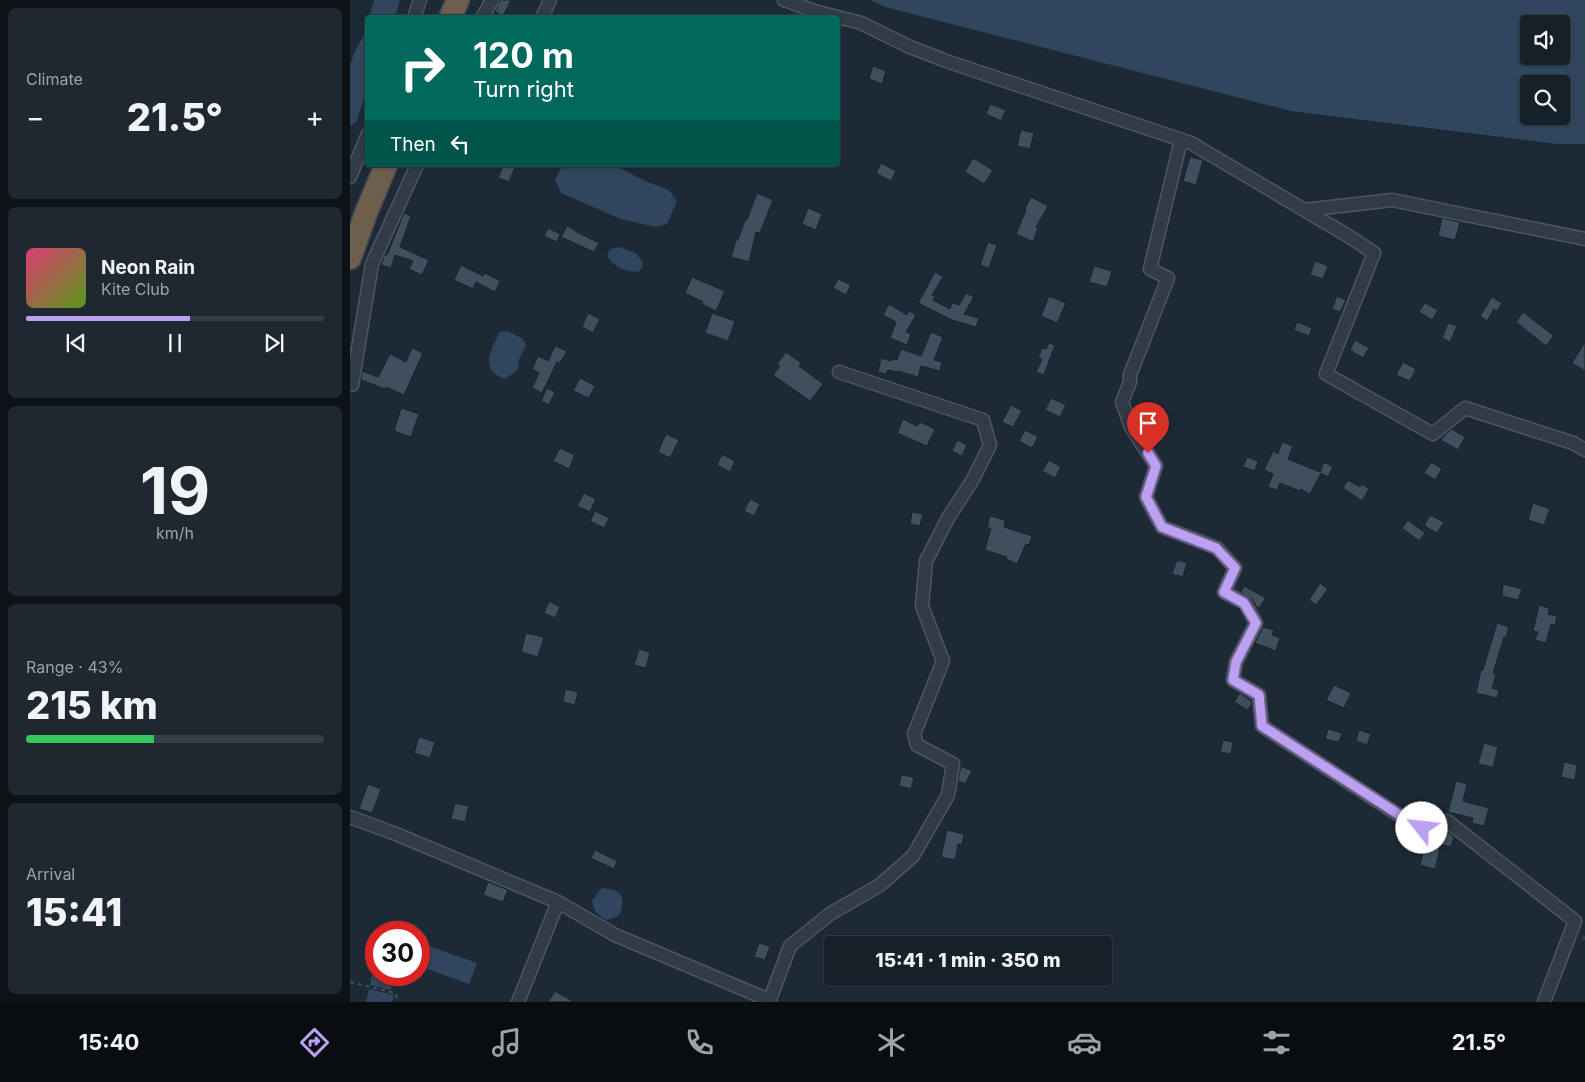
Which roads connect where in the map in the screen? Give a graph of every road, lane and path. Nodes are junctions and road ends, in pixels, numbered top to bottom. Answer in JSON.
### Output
{"nodes":[{"id":1,"x":420,"y":0,"type":"edge"},
{"id":2,"x":492,"y":0,"type":"edge"},
{"id":3,"x":550,"y":0,"type":"edge"},
{"id":4,"x":784,"y":0,"type":"edge"},
{"id":5,"x":415,"y":15,"type":"edge"},
{"id":6,"x":484,"y":15,"type":"edge"},
{"id":7,"x":543,"y":15,"type":"edge"},
{"id":8,"x":830,"y":15,"type":"edge"},
{"id":9,"x":840,"y":18,"type":"edge"},
{"id":10,"x":1181,"y":140,"type":"junction"},
{"id":11,"x":365,"y":141,"type":"edge"},
{"id":12,"x":385,"y":167,"type":"edge"},
{"id":13,"x":416,"y":167,"type":"edge"},
{"id":14,"x":350,"y":177,"type":"edge"},
{"id":15,"x":1305,"y":210,"type":"junction"},
{"id":16,"x":1585,"y":239,"type":"edge"},
{"id":17,"x":350,"y":258,"type":"edge"},
{"id":18,"x":839,"y":372,"type":"dead end"},
{"id":19,"x":352,"y":385,"type":"dead end"},
{"id":20,"x":1585,"y":450,"type":"edge"},
{"id":21,"x":350,"y":817,"type":"edge"},
{"id":22,"x":558,"y":902,"type":"junction"},
{"id":23,"x":350,"y":982,"type":"edge"},
{"id":24,"x":769,"y":1001,"type":"edge"},
{"id":25,"x":399,"y":1002,"type":"edge"},
{"id":26,"x":518,"y":1002,"type":"edge"},
{"id":27,"x":1544,"y":1002,"type":"edge"}],
"edges":[{"from":1,"to":5,"type":"street"},
{"from":2,"to":6,"type":"street"},
{"from":3,"to":7,"type":"street"},
{"from":4,"to":8,"type":"street"},
{"from":9,"to":10,"type":"street"},
{"from":10,"to":15,"type":"street"},
{"from":10,"to":27,"type":"street"},
{"from":11,"to":14,"type":"street"},
{"from":12,"to":17,"type":"highway"},
{"from":13,"to":19,"type":"street"},
{"from":15,"to":16,"type":"street"},
{"from":15,"to":20,"type":"street"},
{"from":18,"to":24,"type":"street"},
{"from":21,"to":22,"type":"street"},
{"from":22,"to":24,"type":"street"},
{"from":22,"to":26,"type":"street"},
{"from":23,"to":25,"type":"path"}]}
